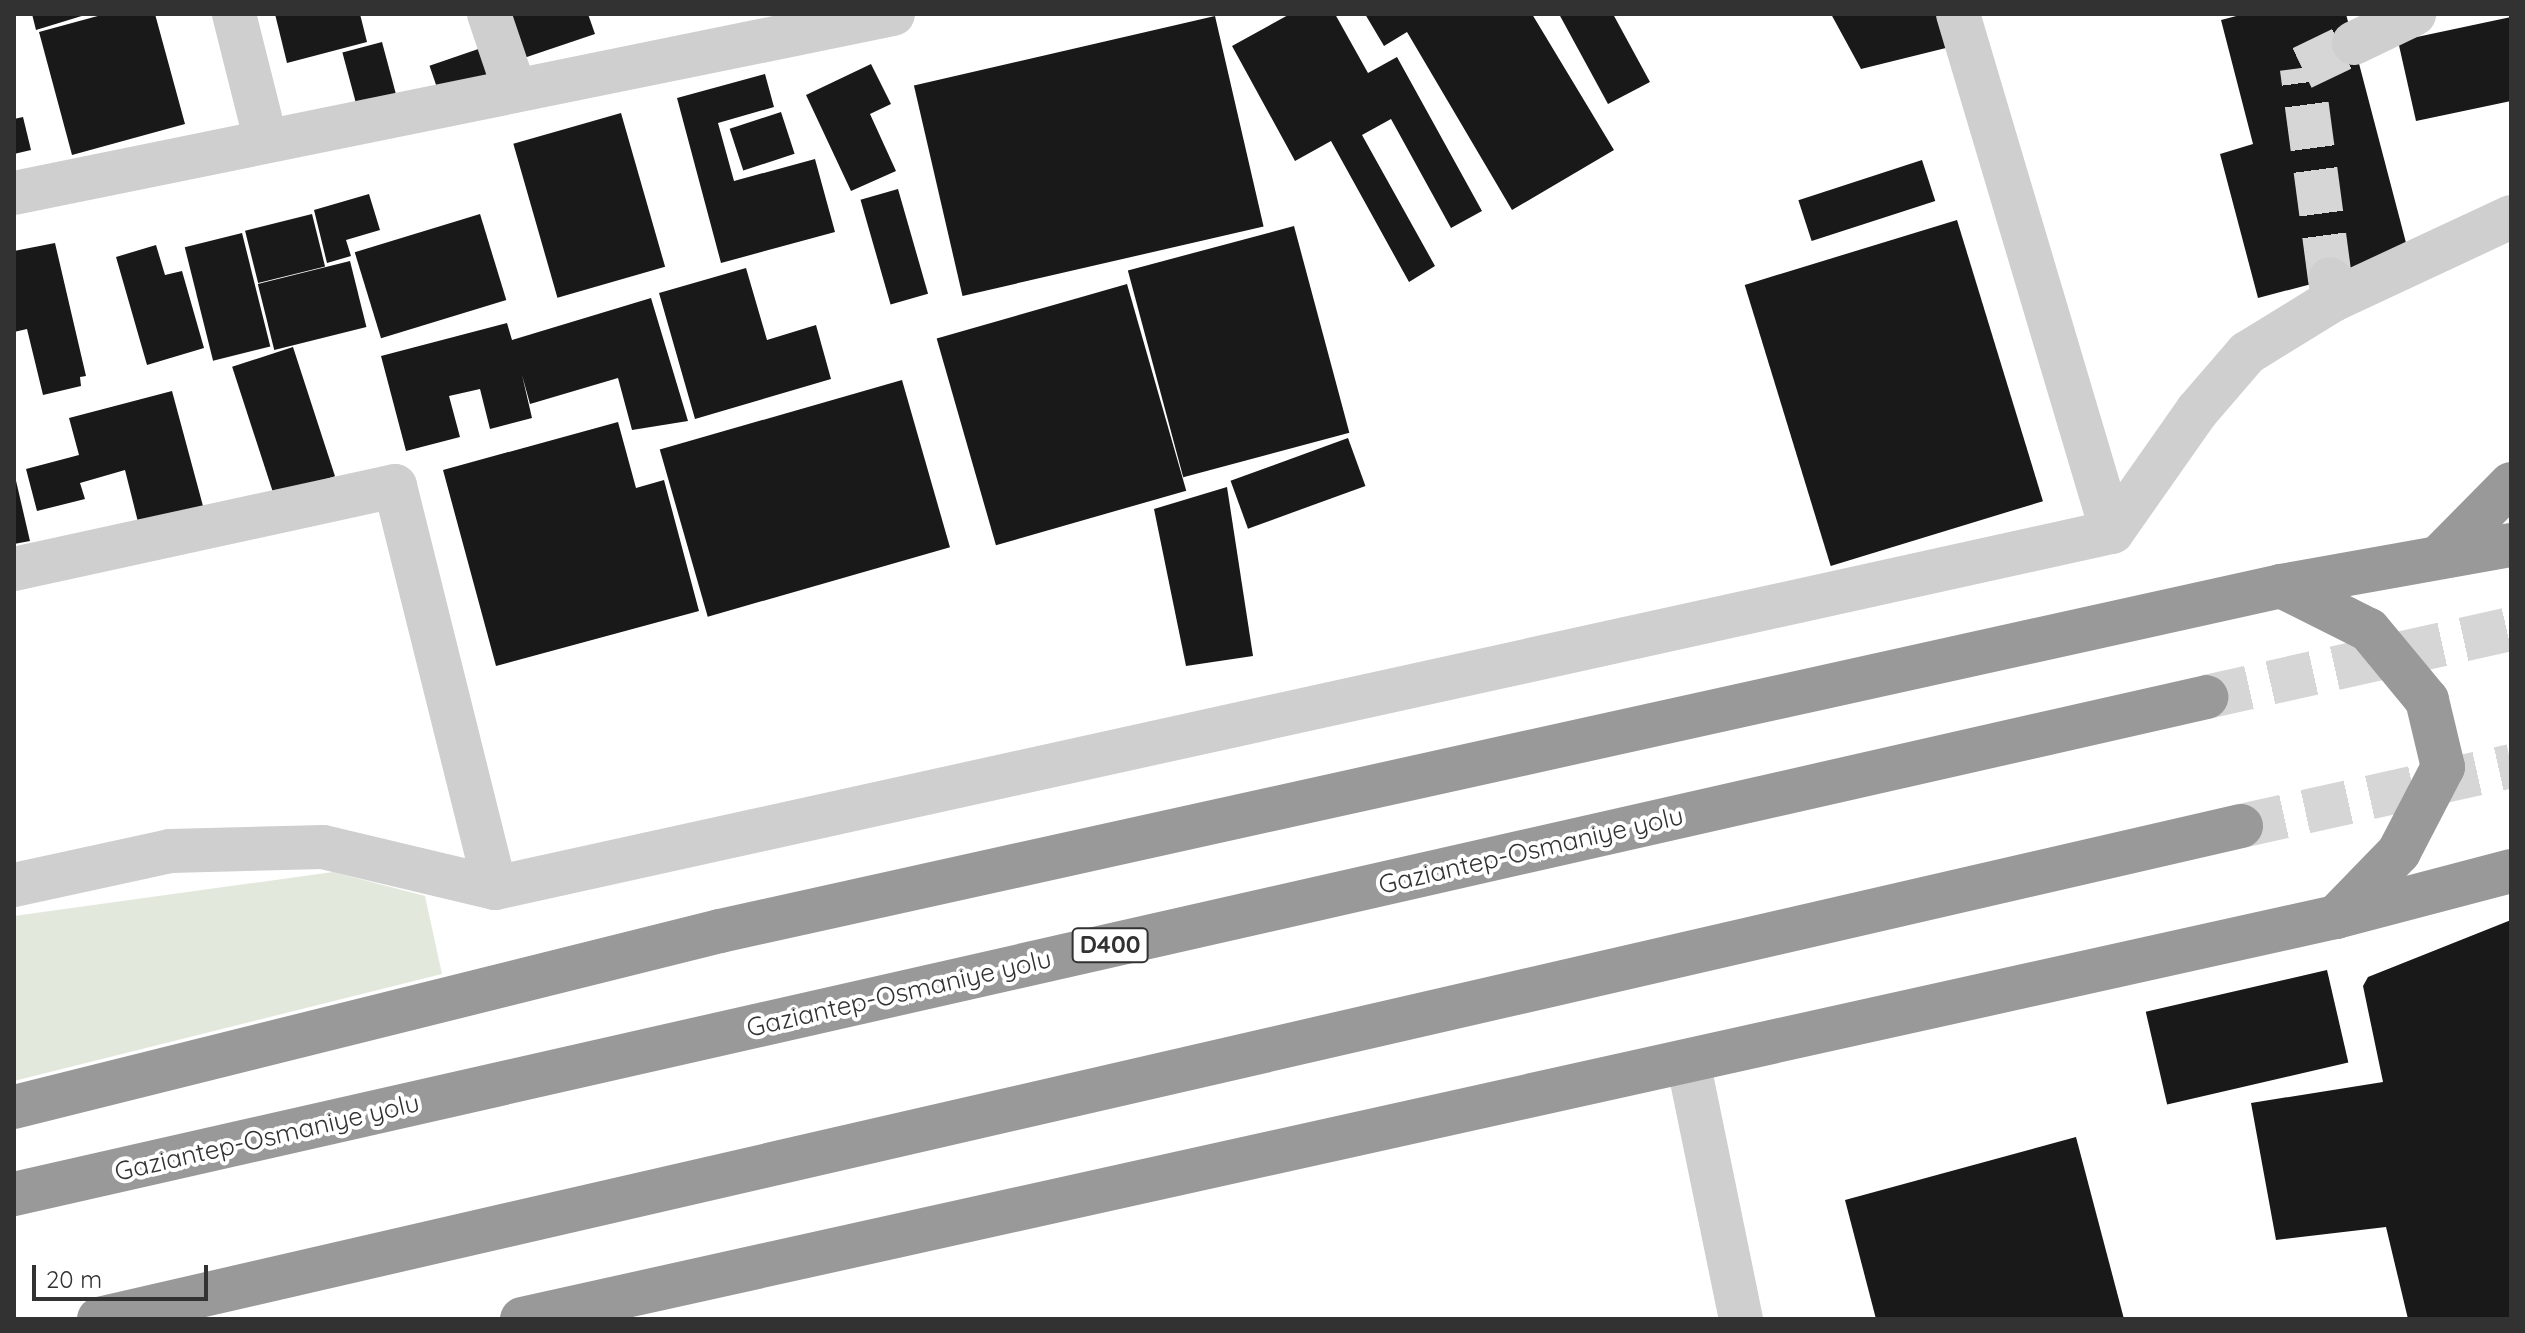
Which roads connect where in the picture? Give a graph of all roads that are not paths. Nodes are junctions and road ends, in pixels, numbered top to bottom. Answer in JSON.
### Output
{"nodes":[{"id":1,"x":234,"y":14,"type":"edge"},
{"id":2,"x":489,"y":14,"type":"edge"},
{"id":3,"x":893,"y":14,"type":"edge"},
{"id":4,"x":1958,"y":14,"type":"edge"},
{"id":5,"x":2414,"y":14,"type":"edge"},
{"id":6,"x":2354,"y":43,"type":"tunnel mouth"},
{"id":7,"x":515,"y":91,"type":"junction"},
{"id":8,"x":266,"y":141,"type":"junction"},
{"id":9,"x":14,"y":193,"type":"edge"},
{"id":10,"x":2511,"y":217,"type":"edge"},
{"id":11,"x":2511,"y":484,"type":"edge"},
{"id":12,"x":2112,"y":532,"type":"junction"},
{"id":13,"x":2511,"y":545,"type":"edge"},
{"id":14,"x":2443,"y":553,"type":"junction"},
{"id":15,"x":14,"y":569,"type":"edge"},
{"id":16,"x":2281,"y":586,"type":"junction"},
{"id":17,"x":2206,"y":697,"type":"tunnel mouth"},
{"id":18,"x":2241,"y":826,"type":"tunnel mouth"},
{"id":19,"x":2505,"y":875,"type":"edge"},
{"id":20,"x":14,"y":885,"type":"edge"},
{"id":21,"x":495,"y":888,"type":"junction"},
{"id":22,"x":2336,"y":917,"type":"junction"},
{"id":23,"x":1688,"y":1061,"type":"junction"},
{"id":24,"x":14,"y":1107,"type":"edge"},
{"id":25,"x":14,"y":1194,"type":"edge"},
{"id":26,"x":99,"y":1319,"type":"edge"},
{"id":27,"x":522,"y":1319,"type":"edge"},
{"id":28,"x":1741,"y":1319,"type":"edge"}],
"edges":[{"from":1,"to":8,"type":"street"},
{"from":2,"to":7,"type":"street"},
{"from":3,"to":7,"type":"street"},
{"from":4,"to":12,"type":"street"},
{"from":5,"to":6,"type":"street"},
{"from":7,"to":8,"type":"street"},
{"from":8,"to":9,"type":"street"},
{"from":10,"to":12,"type":"street"},
{"from":11,"to":14,"type":"highway"},
{"from":12,"to":21,"type":"street"},
{"from":13,"to":14,"type":"highway"},
{"from":14,"to":16,"type":"highway"},
{"from":15,"to":21,"type":"street"},
{"from":16,"to":22,"type":"highway"},
{"from":16,"to":24,"type":"highway"},
{"from":17,"to":25,"type":"highway","name":"Gaziantep-Osmaniye yolu","number":"D400"},
{"from":18,"to":26,"type":"highway"},
{"from":19,"to":22,"type":"highway"},
{"from":20,"to":21,"type":"street"},
{"from":22,"to":23,"type":"highway"},
{"from":23,"to":27,"type":"highway"},
{"from":23,"to":28,"type":"street"}]}
